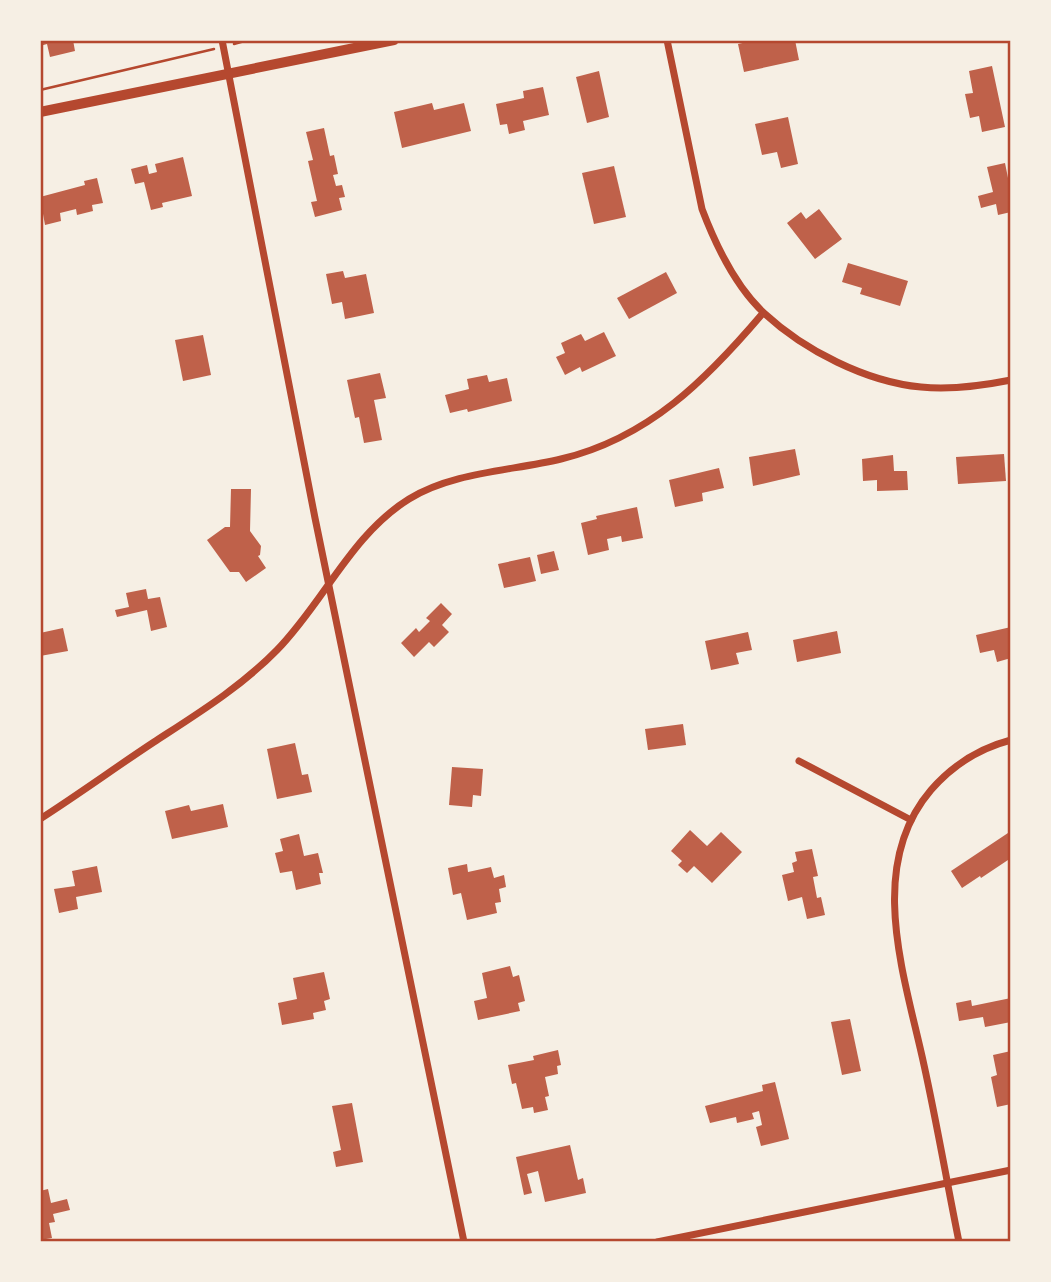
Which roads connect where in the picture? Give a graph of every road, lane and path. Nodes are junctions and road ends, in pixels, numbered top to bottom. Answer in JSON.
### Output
{"nodes":[{"id":1,"x":248,"y":40,"type":"edge"},
{"id":2,"x":394,"y":40,"type":"edge"},
{"id":3,"x":667,"y":40,"type":"edge"},
{"id":4,"x":222,"y":44,"type":"edge"},
{"id":5,"x":228,"y":74,"type":"junction"},
{"id":6,"x":40,"y":90,"type":"edge"},
{"id":7,"x":40,"y":112,"type":"edge"},
{"id":8,"x":764,"y":313,"type":"junction"},
{"id":9,"x":1011,"y":380,"type":"edge"},
{"id":10,"x":330,"y":584,"type":"junction"},
{"id":11,"x":1011,"y":740,"type":"edge"},
{"id":12,"x":799,"y":761,"type":"dead end"},
{"id":13,"x":40,"y":819,"type":"edge"},
{"id":14,"x":911,"y":820,"type":"junction"},
{"id":15,"x":1011,"y":1170,"type":"edge"},
{"id":16,"x":949,"y":1184,"type":"junction"},
{"id":17,"x":464,"y":1242,"type":"edge"},
{"id":18,"x":657,"y":1242,"type":"edge"},
{"id":19,"x":959,"y":1242,"type":"edge"}],
"edges":[{"from":1,"to":4,"type":"path"},
{"from":2,"to":5,"type":"street"},
{"from":3,"to":8,"type":"street"},
{"from":4,"to":5,"type":"street"},
{"from":4,"to":6,"type":"path"},
{"from":5,"to":7,"type":"street"},
{"from":5,"to":10,"type":"street"},
{"from":8,"to":9,"type":"street"},
{"from":8,"to":10,"type":"street"},
{"from":10,"to":13,"type":"street"},
{"from":10,"to":17,"type":"street"},
{"from":11,"to":14,"type":"street"},
{"from":12,"to":14,"type":"street"},
{"from":14,"to":16,"type":"street"},
{"from":15,"to":16,"type":"street"},
{"from":16,"to":18,"type":"street"},
{"from":16,"to":19,"type":"street"}]}
